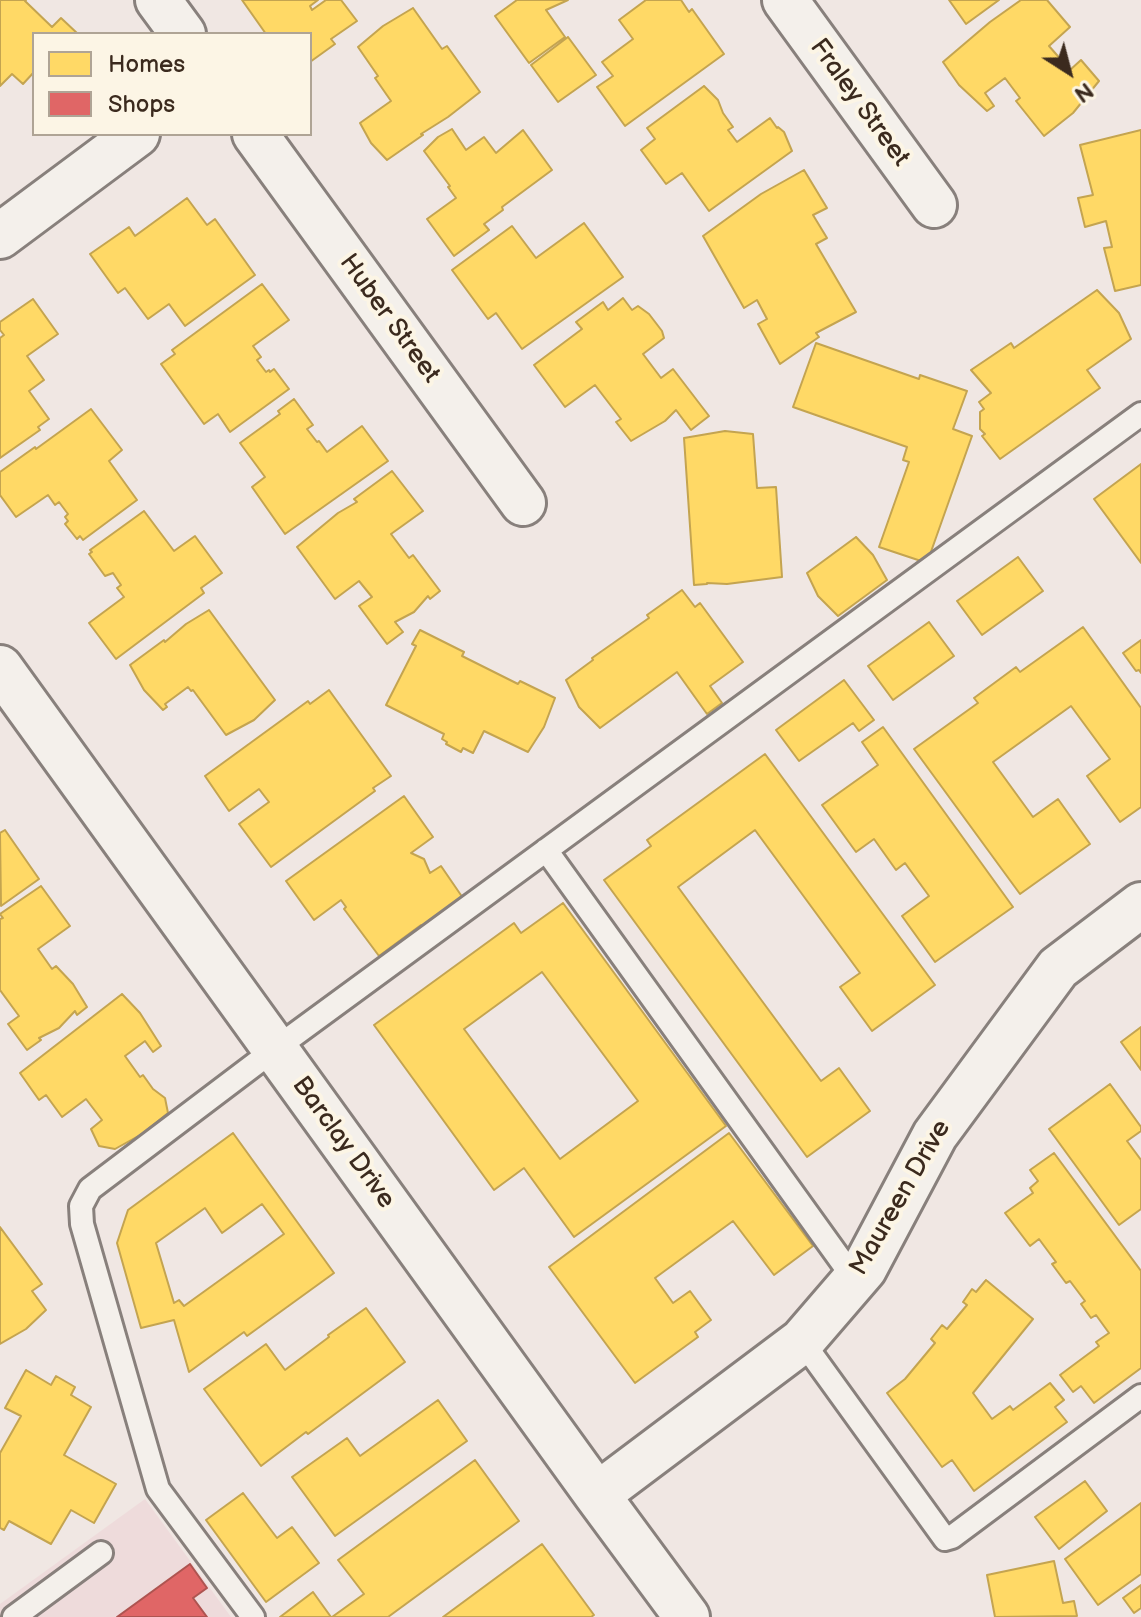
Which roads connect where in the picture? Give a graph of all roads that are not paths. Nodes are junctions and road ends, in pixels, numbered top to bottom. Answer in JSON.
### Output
{"nodes":[{"id":1,"x":158,"y":0,"type":"edge"},
{"id":2,"x":785,"y":0,"type":"edge"},
{"id":3,"x":182,"y":32,"type":"edge"},
{"id":4,"x":134,"y":136,"type":"edge"},
{"id":5,"x":256,"y":136,"type":"edge"},
{"id":6,"x":934,"y":205,"type":"dead end"},
{"id":7,"x":0,"y":236,"type":"edge"},
{"id":8,"x":1141,"y":414,"type":"edge"},
{"id":9,"x":523,"y":503,"type":"dead end"},
{"id":10,"x":0,"y":668,"type":"edge"},
{"id":11,"x":546,"y":850,"type":"junction"},
{"id":12,"x":1141,"y":905,"type":"edge"},
{"id":13,"x":275,"y":1049,"type":"junction"},
{"id":14,"x":855,"y":1280,"type":"junction"},
{"id":15,"x":802,"y":1341,"type":"junction"},
{"id":16,"x":1141,"y":1396,"type":"edge"},
{"id":17,"x":597,"y":1495,"type":"junction"},
{"id":18,"x":101,"y":1553,"type":"dead end"},
{"id":19,"x":14,"y":1617,"type":"edge"},
{"id":20,"x":253,"y":1617,"type":"edge"},
{"id":21,"x":687,"y":1617,"type":"edge"}],
"edges":[{"from":1,"to":3,"type":"street"},
{"from":2,"to":6,"type":"street","name":"Fraley Street"},
{"from":4,"to":7,"type":"street"},
{"from":5,"to":9,"type":"street","name":"Huber Street"},
{"from":8,"to":11,"type":"lane"},
{"from":10,"to":13,"type":"street","name":"Barclay Drive"},
{"from":11,"to":13,"type":"lane"},
{"from":11,"to":14,"type":"lane"},
{"from":12,"to":14,"type":"street","name":"Maureen Drive"},
{"from":13,"to":17,"type":"street","name":"Barclay Drive"},
{"from":13,"to":20,"type":"lane"},
{"from":14,"to":15,"type":"street","name":"Maureen Drive"},
{"from":15,"to":16,"type":"lane"},
{"from":15,"to":17,"type":"street","name":"Maureen Drive"},
{"from":17,"to":21,"type":"street","name":"Barclay Drive"},
{"from":18,"to":19,"type":"lane"}]}
